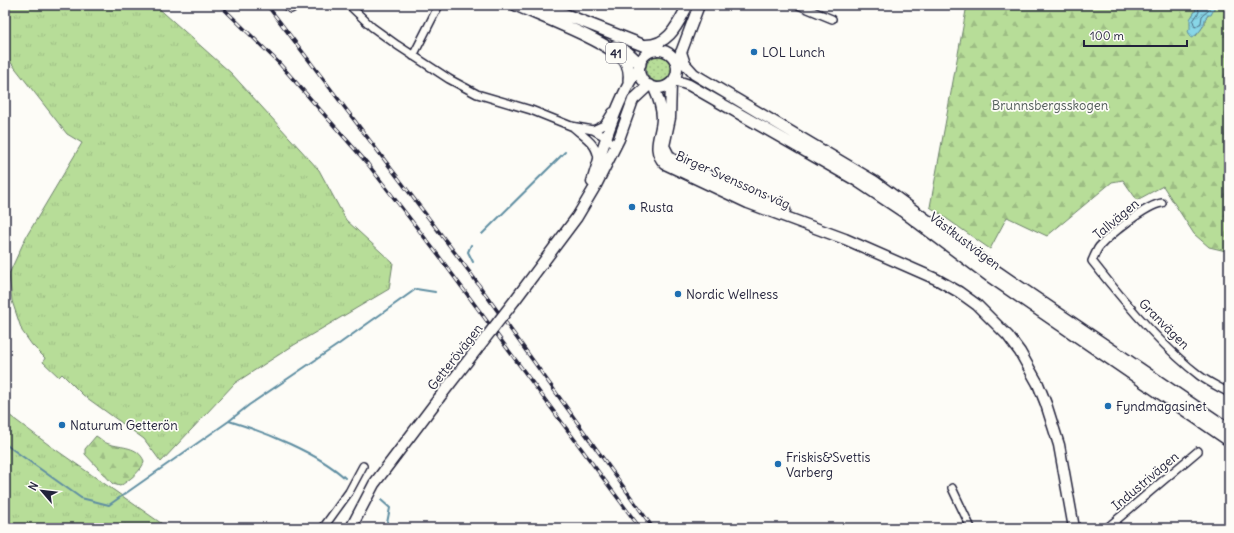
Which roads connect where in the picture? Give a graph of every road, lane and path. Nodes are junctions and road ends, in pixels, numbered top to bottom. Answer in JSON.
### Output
{"nodes":[{"id":1,"x":285,"y":5,"type":"edge"},
{"id":2,"x":298,"y":5,"type":"edge"},
{"id":3,"x":349,"y":5,"type":"edge"},
{"id":4,"x":439,"y":5,"type":"edge"},
{"id":5,"x":516,"y":5,"type":"edge"},
{"id":6,"x":541,"y":5,"type":"edge"},
{"id":7,"x":688,"y":5,"type":"edge"},
{"id":8,"x":699,"y":5,"type":"edge"},
{"id":9,"x":798,"y":5,"type":"edge"},
{"id":10,"x":832,"y":19,"type":"dead end"},
{"id":11,"x":586,"y":36,"type":"junction"},
{"id":12,"x":634,"y":43,"type":"junction"},
{"id":13,"x":658,"y":50,"type":"junction"},
{"id":14,"x":681,"y":52,"type":"junction"},
{"id":15,"x":413,"y":56,"type":"junction"},
{"id":16,"x":640,"y":65,"type":"junction"},
{"id":17,"x":677,"y":65,"type":"junction"},
{"id":18,"x":673,"y":81,"type":"junction"},
{"id":19,"x":627,"y":86,"type":"junction"},
{"id":20,"x":651,"y":86,"type":"junction"},
{"id":21,"x":735,"y":98,"type":"junction"},
{"id":22,"x":571,"y":126,"type":"junction"},
{"id":23,"x":593,"y":130,"type":"junction"},
{"id":24,"x":589,"y":139,"type":"junction"},
{"id":25,"x":612,"y":142,"type":"junction"},
{"id":26,"x":598,"y":162,"type":"junction"},
{"id":27,"x":1162,"y":203,"type":"dead end"},
{"id":28,"x":584,"y":205,"type":"junction"},
{"id":29,"x":845,"y":239,"type":"junction"},
{"id":30,"x":1092,"y":261,"type":"joint"},
{"id":31,"x":1229,"y":393,"type":"edge"},
{"id":32,"x":1229,"y":429,"type":"edge"},
{"id":33,"x":1229,"y":441,"type":"edge"},
{"id":34,"x":1198,"y":452,"type":"dead end"},
{"id":35,"x":363,"y":466,"type":"dead end"},
{"id":36,"x":952,"y":488,"type":"dead end"},
{"id":37,"x":324,"y":528,"type":"edge"},
{"id":38,"x":351,"y":528,"type":"edge"},
{"id":39,"x":971,"y":528,"type":"edge"},
{"id":40,"x":1074,"y":528,"type":"edge"},
{"id":41,"x":1108,"y":528,"type":"edge"}],
"edges":[{"from":1,"to":2,"type":"street"},
{"from":3,"to":15,"type":"street"},
{"from":4,"to":15,"type":"street"},
{"from":5,"to":11,"type":"main road","number":"41"},
{"from":6,"to":12,"type":"main road","number":"41"},
{"from":7,"to":12,"type":"street"},
{"from":7,"to":13,"type":"street"},
{"from":8,"to":14,"type":"street"},
{"from":9,"to":10,"type":"street"},
{"from":11,"to":16,"type":"main road","number":"41"},
{"from":11,"to":19,"type":"main road","number":"41"},
{"from":12,"to":13,"type":"main road","number":"41"},
{"from":13,"to":16,"type":"street","number":"41"},
{"from":13,"to":17,"type":"street","number":"41"},
{"from":14,"to":17,"type":"street"},
{"from":14,"to":21,"type":"street","name":"Västkustvägen"},
{"from":15,"to":22,"type":"street"},
{"from":16,"to":19,"type":"street","name":"Getterövägen"},
{"from":16,"to":20,"type":"street","number":"41"},
{"from":17,"to":18,"type":"street"},
{"from":17,"to":21,"type":"street","name":"Västkustvägen"},
{"from":18,"to":20,"type":"street"},
{"from":18,"to":29,"type":"street","name":"Birger Svenssons väg"},
{"from":18,"to":33,"type":"street","name":"Västkustvägen"},
{"from":19,"to":23,"type":"street"},
{"from":19,"to":25,"type":"street","name":"Getterövägen"},
{"from":20,"to":25,"type":"street","name":"Getterövägen"},
{"from":20,"to":29,"type":"street","name":"Birger Svenssons väg"},
{"from":21,"to":32,"type":"street","name":"Västkustvägen"},
{"from":22,"to":23,"type":"street"},
{"from":22,"to":24,"type":"street"},
{"from":23,"to":25,"type":"street"},
{"from":24,"to":25,"type":"street"},
{"from":24,"to":26,"type":"street"},
{"from":25,"to":26,"type":"street","name":"Getterövägen"},
{"from":25,"to":28,"type":"street","name":"Getterövägen"},
{"from":26,"to":28,"type":"street","name":"Getterövägen"},
{"from":27,"to":30,"type":"street","name":"Tallvägen"},
{"from":28,"to":38,"type":"street","name":"Getterövägen","bridge":true},
{"from":29,"to":40,"type":"street","name":"Birger Svenssons väg"},
{"from":30,"to":31,"type":"street","name":"Granvägen"},
{"from":34,"to":41,"type":"street","name":"Industrivägen"},
{"from":35,"to":37,"type":"street"},
{"from":36,"to":39,"type":"street"}]}
